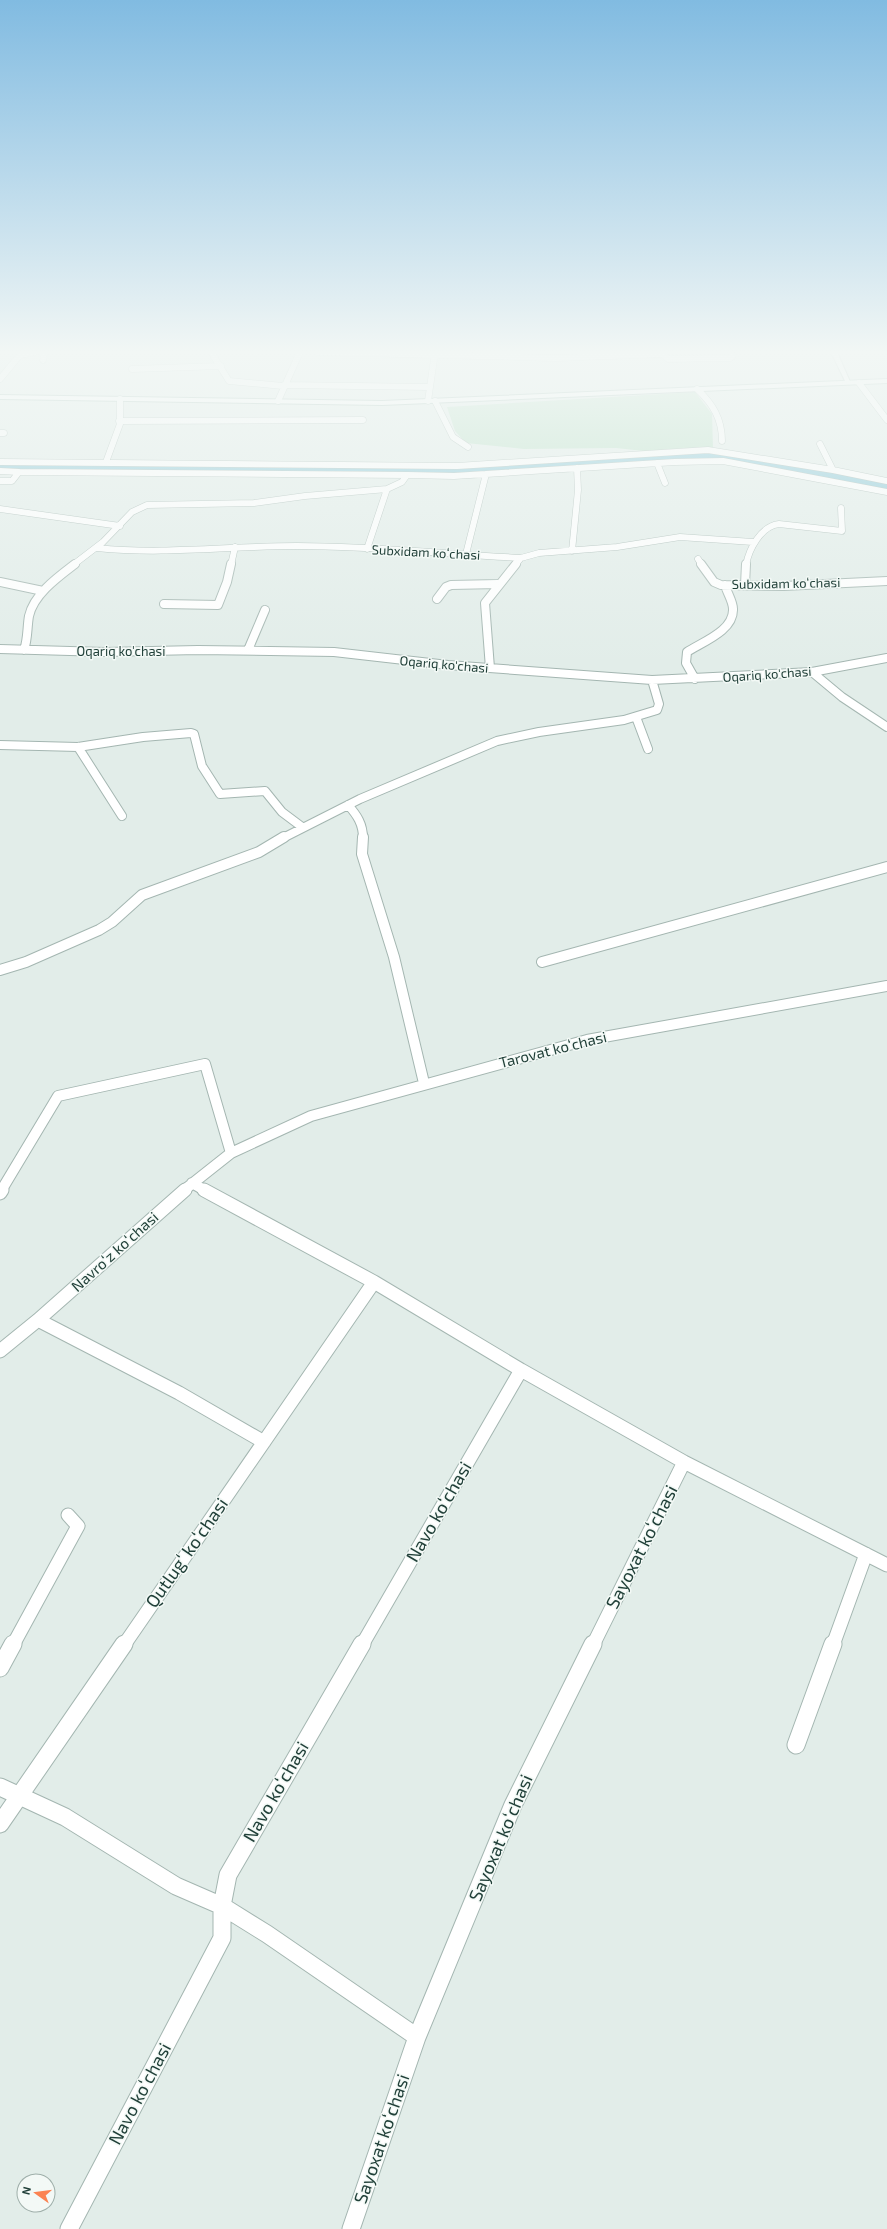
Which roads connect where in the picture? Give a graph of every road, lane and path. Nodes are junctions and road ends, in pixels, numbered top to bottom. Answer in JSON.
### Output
{"nodes":[{"id":1,"x":108,"y":456,"type":"edge"},
{"id":2,"x":614,"y":456,"type":"edge"},
{"id":3,"x":751,"y":456,"type":"edge"},
{"id":4,"x":826,"y":456,"type":"edge"},
{"id":5,"x":0,"y":462,"type":"edge"},
{"id":6,"x":106,"y":462,"type":"junction"},
{"id":7,"x":657,"y":463,"type":"junction"},
{"id":8,"x":577,"y":468,"type":"junction"},
{"id":9,"x":832,"y":470,"type":"junction"},
{"id":10,"x":0,"y":471,"type":"edge"},
{"id":11,"x":19,"y":472,"type":"junction"},
{"id":12,"x":486,"y":474,"type":"junction"},
{"id":13,"x":407,"y":475,"type":"junction"},
{"id":14,"x":0,"y":481,"type":"edge"},
{"id":15,"x":887,"y":481,"type":"edge"},
{"id":16,"x":665,"y":483,"type":"dead end"},
{"id":17,"x":387,"y":489,"type":"junction"},
{"id":18,"x":887,"y":492,"type":"edge"},
{"id":19,"x":841,"y":508,"type":"dead end"},
{"id":20,"x":0,"y":509,"type":"edge"},
{"id":21,"x":120,"y":526,"type":"junction"},
{"id":22,"x":754,"y":542,"type":"junction"},
{"id":23,"x":234,"y":547,"type":"junction"},
{"id":24,"x":97,"y":548,"type":"junction"},
{"id":25,"x":367,"y":550,"type":"junction"},
{"id":26,"x":572,"y":551,"type":"junction"},
{"id":27,"x":466,"y":554,"type":"junction"},
{"id":28,"x":521,"y":558,"type":"junction"},
{"id":29,"x":698,"y":559,"type":"dead end"},
{"id":30,"x":887,"y":580,"type":"edge"},
{"id":31,"x":0,"y":582,"type":"edge"},
{"id":32,"x":498,"y":584,"type":"junction"},
{"id":33,"x":725,"y":585,"type":"junction"},
{"id":34,"x":745,"y":585,"type":"junction"},
{"id":35,"x":44,"y":591,"type":"junction"},
{"id":36,"x":437,"y":599,"type":"dead end"},
{"id":37,"x":164,"y":604,"type":"dead end"},
{"id":38,"x":265,"y":610,"type":"dead end"},
{"id":39,"x":0,"y":649,"type":"edge"},
{"id":40,"x":24,"y":650,"type":"junction"},
{"id":41,"x":248,"y":650,"type":"junction"},
{"id":42,"x":887,"y":658,"type":"edge"},
{"id":43,"x":490,"y":668,"type":"junction"},
{"id":44,"x":812,"y":672,"type":"junction"},
{"id":45,"x":694,"y":678,"type":"junction"},
{"id":46,"x":652,"y":680,"type":"junction"},
{"id":47,"x":636,"y":717,"type":"junction"},
{"id":48,"x":887,"y":727,"type":"edge"},
{"id":49,"x":0,"y":745,"type":"edge"},
{"id":50,"x":78,"y":747,"type":"junction"},
{"id":51,"x":648,"y":749,"type":"dead end"},
{"id":52,"x":348,"y":805,"type":"junction"},
{"id":53,"x":122,"y":816,"type":"dead end"},
{"id":54,"x":302,"y":827,"type":"junction"},
{"id":55,"x":887,"y":867,"type":"edge"},
{"id":56,"x":542,"y":962,"type":"dead end"},
{"id":57,"x":0,"y":970,"type":"edge"},
{"id":58,"x":887,"y":986,"type":"edge"},
{"id":59,"x":424,"y":1083,"type":"junction"},
{"id":60,"x":230,"y":1153,"type":"junction"},
{"id":61,"x":192,"y":1183,"type":"junction"},
{"id":62,"x":0,"y":1193,"type":"edge"},
{"id":63,"x":374,"y":1282,"type":"junction"},
{"id":64,"x":38,"y":1320,"type":"junction"},
{"id":65,"x":0,"y":1352,"type":"edge"},
{"id":66,"x":522,"y":1370,"type":"junction"},
{"id":67,"x":264,"y":1442,"type":"junction"},
{"id":68,"x":684,"y":1462,"type":"junction"},
{"id":69,"x":68,"y":1515,"type":"dead end"},
{"id":70,"x":866,"y":1554,"type":"junction"},
{"id":71,"x":887,"y":1565,"type":"edge"},
{"id":72,"x":0,"y":1668,"type":"edge"},
{"id":73,"x":796,"y":1745,"type":"dead end"},
{"id":74,"x":0,"y":1787,"type":"edge"},
{"id":75,"x":18,"y":1796,"type":"junction"},
{"id":76,"x":0,"y":1824,"type":"edge"},
{"id":77,"x":222,"y":1906,"type":"junction"},
{"id":78,"x":417,"y":2038,"type":"junction"},
{"id":79,"x":69,"y":2229,"type":"edge"},
{"id":80,"x":351,"y":2229,"type":"edge"}],
"edges":[{"from":1,"to":6,"type":"street"},
{"from":2,"to":6,"type":"street"},
{"from":3,"to":9,"type":"street"},
{"from":4,"to":9,"type":"street"},
{"from":5,"to":6,"type":"street"},
{"from":7,"to":8,"type":"street"},
{"from":7,"to":16,"type":"street"},
{"from":7,"to":18,"type":"street"},
{"from":8,"to":12,"type":"street"},
{"from":8,"to":26,"type":"street"},
{"from":9,"to":15,"type":"street"},
{"from":10,"to":11,"type":"street"},
{"from":11,"to":13,"type":"street"},
{"from":11,"to":14,"type":"street"},
{"from":12,"to":13,"type":"street"},
{"from":12,"to":27,"type":"street"},
{"from":13,"to":17,"type":"street"},
{"from":17,"to":21,"type":"street"},
{"from":17,"to":25,"type":"street"},
{"from":19,"to":22,"type":"street"},
{"from":20,"to":21,"type":"street"},
{"from":21,"to":24,"type":"street"},
{"from":22,"to":26,"type":"street","name":"Subxidam koʻchasi"},
{"from":22,"to":34,"type":"street"},
{"from":23,"to":24,"type":"street","name":"Subxidam koʻchasi"},
{"from":23,"to":25,"type":"street","name":"Subxidam koʻchasi"},
{"from":23,"to":37,"type":"street"},
{"from":24,"to":35,"type":"street"},
{"from":25,"to":27,"type":"street","name":"Subxidam koʻchasi"},
{"from":26,"to":28,"type":"street","name":"Subxidam koʻchasi"},
{"from":27,"to":28,"type":"street","name":"Subxidam koʻchasi"},
{"from":28,"to":32,"type":"street"},
{"from":29,"to":33,"type":"street","name":"Subxidam koʻchasi"},
{"from":30,"to":34,"type":"street","name":"Subxidam koʻchasi"},
{"from":31,"to":35,"type":"street"},
{"from":32,"to":36,"type":"street"},
{"from":32,"to":43,"type":"street"},
{"from":33,"to":34,"type":"street","name":"Subxidam koʻchasi"},
{"from":33,"to":45,"type":"street"},
{"from":35,"to":40,"type":"street"},
{"from":38,"to":41,"type":"street"},
{"from":39,"to":40,"type":"street","name":"Oqariq ko'chasi"},
{"from":40,"to":41,"type":"street","name":"Oqariq ko'chasi"},
{"from":41,"to":43,"type":"street","name":"Oqariq ko'chasi"},
{"from":42,"to":44,"type":"street","name":"Oqariq ko'chasi"},
{"from":43,"to":46,"type":"street","name":"Oqariq ko'chasi"},
{"from":44,"to":45,"type":"street","name":"Oqariq ko'chasi"},
{"from":44,"to":48,"type":"street"},
{"from":45,"to":46,"type":"street","name":"Oqariq ko'chasi"},
{"from":46,"to":47,"type":"street"},
{"from":47,"to":51,"type":"street"},
{"from":47,"to":52,"type":"street"},
{"from":49,"to":50,"type":"street"},
{"from":50,"to":53,"type":"street"},
{"from":50,"to":54,"type":"street"},
{"from":52,"to":54,"type":"street"},
{"from":52,"to":59,"type":"street"},
{"from":54,"to":57,"type":"street"},
{"from":55,"to":56,"type":"street"},
{"from":58,"to":59,"type":"street","name":"Tarovat koʻchasi"},
{"from":59,"to":60,"type":"street","name":"Tarovat koʻchasi"},
{"from":60,"to":61,"type":"street","name":"Navroʻz koʻchasi"},
{"from":60,"to":62,"type":"street"},
{"from":61,"to":63,"type":"street"},
{"from":61,"to":64,"type":"street","name":"Navroʻz koʻchasi"},
{"from":63,"to":66,"type":"street"},
{"from":63,"to":67,"type":"street","name":"Qutlugʻ koʻchasi"},
{"from":64,"to":65,"type":"street","name":"Navroʻz koʻchasi"},
{"from":64,"to":67,"type":"street"},
{"from":66,"to":68,"type":"street"},
{"from":66,"to":77,"type":"street","name":"Navo koʻchasi"},
{"from":67,"to":75,"type":"street","name":"Qutlugʻ koʻchasi"},
{"from":68,"to":70,"type":"street"},
{"from":68,"to":78,"type":"street","name":"Sayoxat koʻchasi"},
{"from":69,"to":72,"type":"street"},
{"from":70,"to":71,"type":"street"},
{"from":70,"to":73,"type":"street"},
{"from":74,"to":75,"type":"street"},
{"from":75,"to":76,"type":"street","name":"Qutlugʻ koʻchasi"},
{"from":75,"to":77,"type":"street"},
{"from":77,"to":78,"type":"street"},
{"from":77,"to":79,"type":"street","name":"Navo koʻchasi"},
{"from":78,"to":80,"type":"street","name":"Sayoxat koʻchasi"}]}
